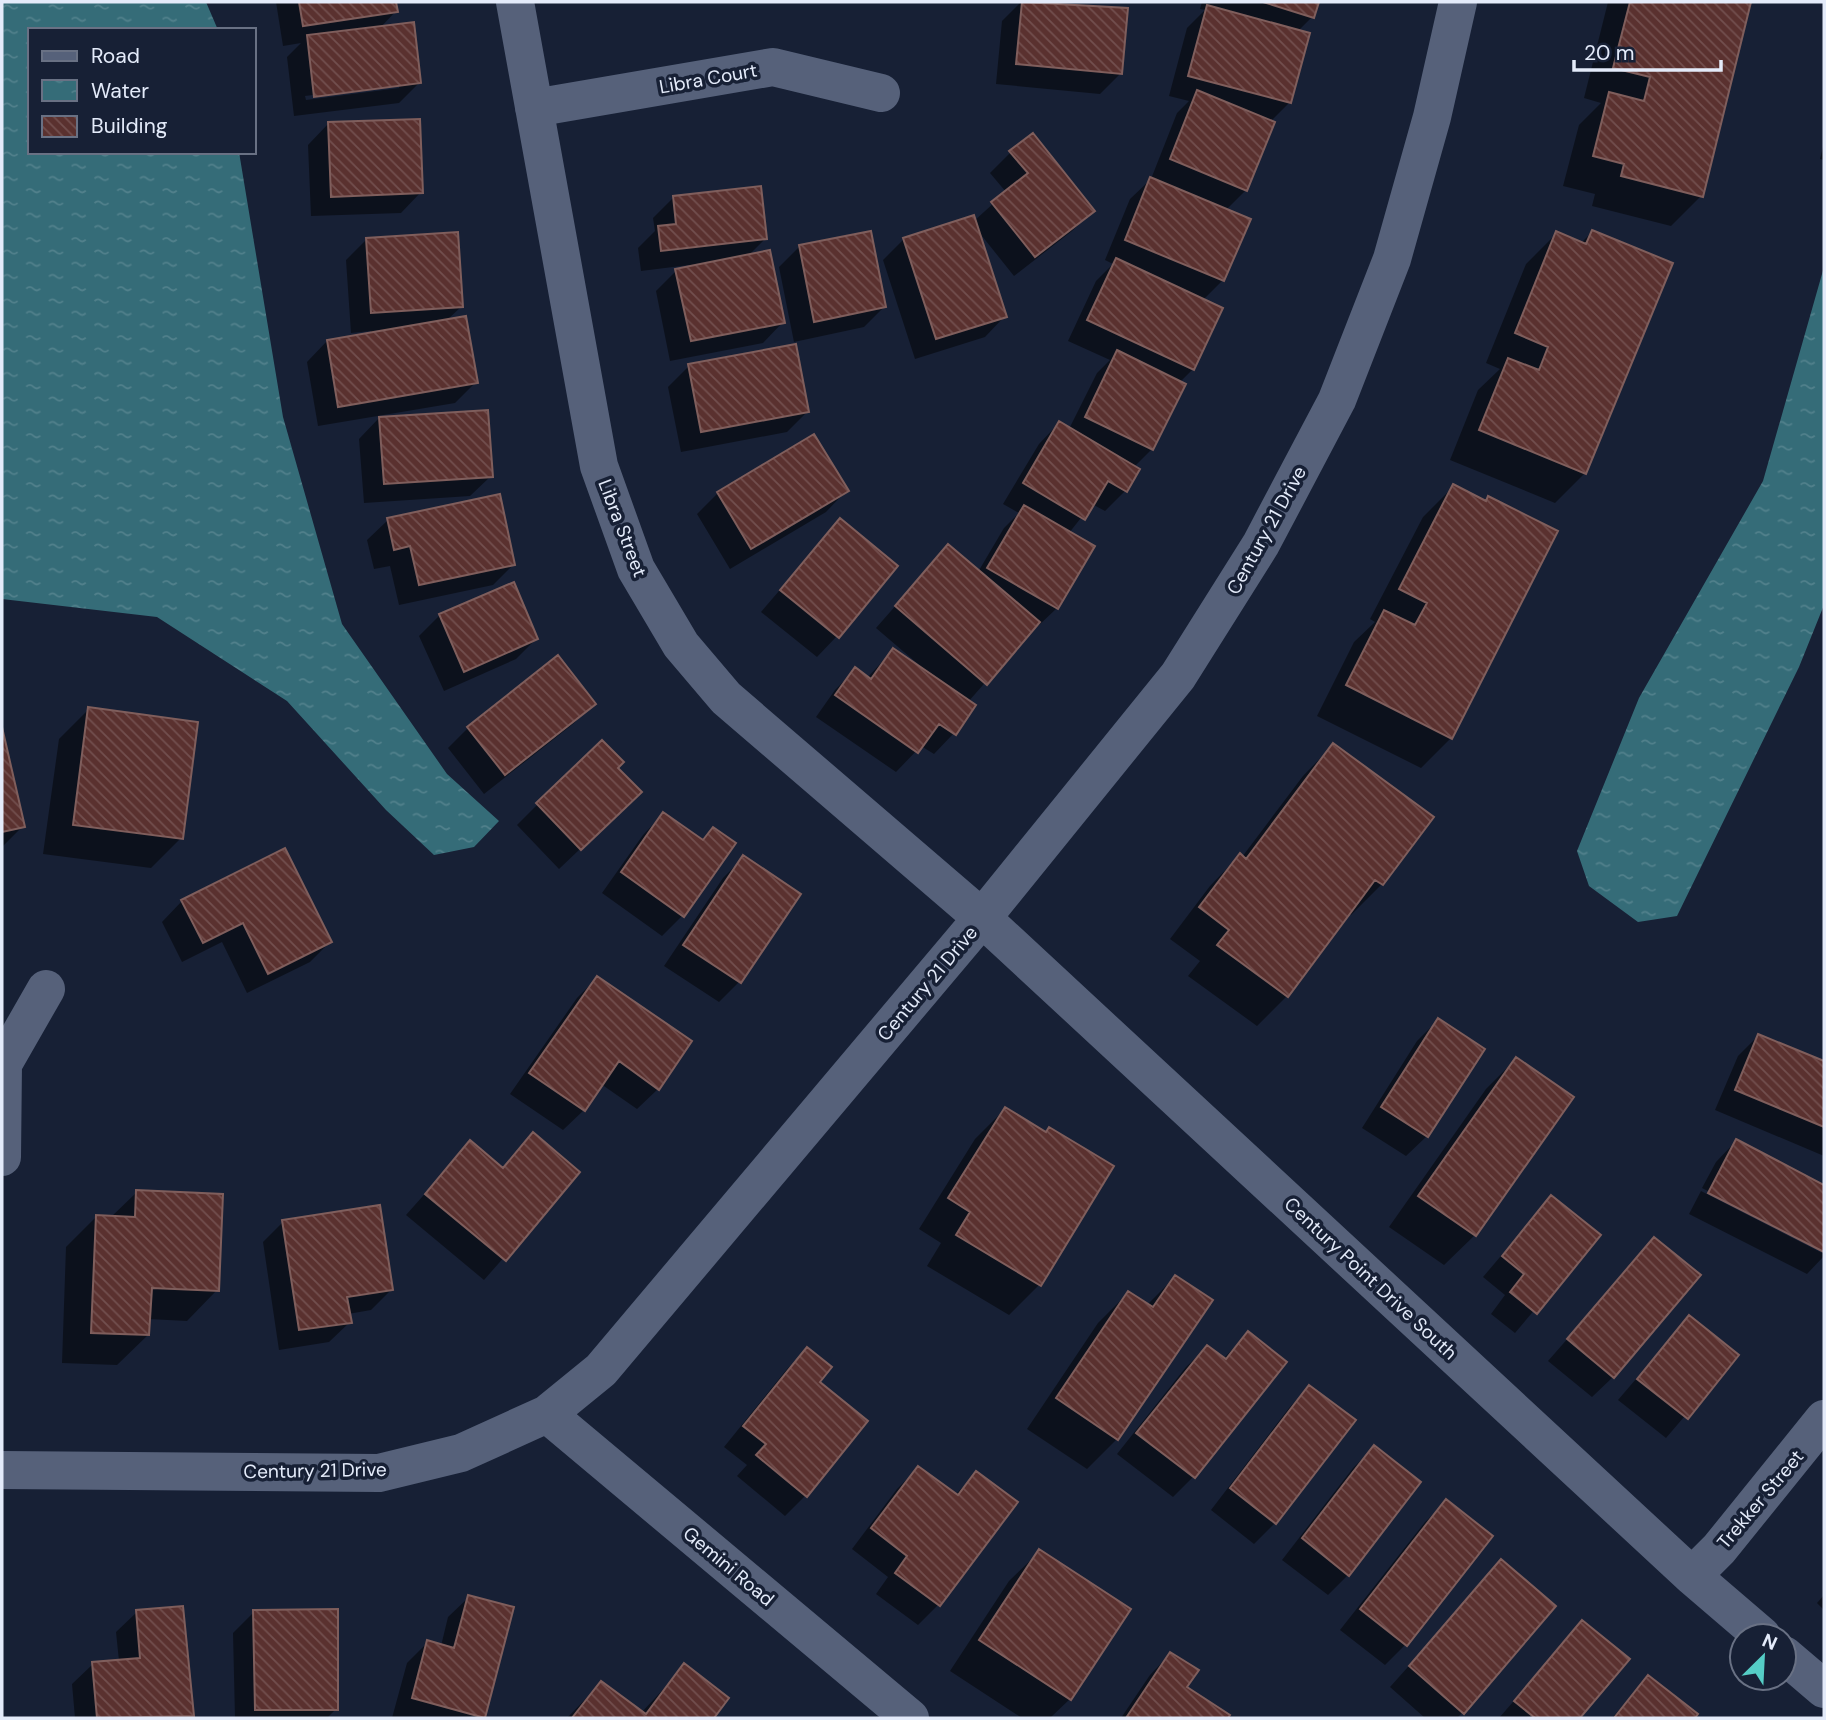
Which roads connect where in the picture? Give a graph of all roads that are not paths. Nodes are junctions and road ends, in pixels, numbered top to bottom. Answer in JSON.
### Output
{"nodes":[{"id":1,"x":514,"y":2,"type":"edge"},
{"id":2,"x":1458,"y":2,"type":"edge"},
{"id":3,"x":881,"y":93,"type":"dead end"},
{"id":4,"x":534,"y":108,"type":"junction"},
{"id":5,"x":982,"y":918,"type":"junction"},
{"id":6,"x":46,"y":989,"type":"dead end"},
{"id":7,"x":2,"y":1157,"type":"edge"},
{"id":8,"x":547,"y":1414,"type":"junction"},
{"id":9,"x":1824,"y":1419,"type":"edge"},
{"id":10,"x":2,"y":1470,"type":"edge"},
{"id":11,"x":1692,"y":1576,"type":"junction"},
{"id":12,"x":1746,"y":1622,"type":"edge"},
{"id":13,"x":1798,"y":1667,"type":"edge"},
{"id":14,"x":1824,"y":1689,"type":"edge"},
{"id":15,"x":911,"y":1718,"type":"edge"}],
"edges":[{"from":1,"to":4,"type":"street","name":"Libra Street"},
{"from":2,"to":5,"type":"street","name":"Century 21 Drive"},
{"from":3,"to":4,"type":"street","name":"Libra Court"},
{"from":4,"to":5,"type":"street","name":"Libra Street"},
{"from":5,"to":8,"type":"street","name":"Century 21 Drive"},
{"from":5,"to":11,"type":"street","name":"Century Point Drive South"},
{"from":6,"to":7,"type":"street"},
{"from":8,"to":10,"type":"street","name":"Century 21 Drive"},
{"from":8,"to":15,"type":"street","name":"Gemini Road"},
{"from":9,"to":11,"type":"street","name":"Trekker Street"},
{"from":11,"to":12,"type":"street","name":"Century Point Drive South"},
{"from":13,"to":14,"type":"street"}]}
